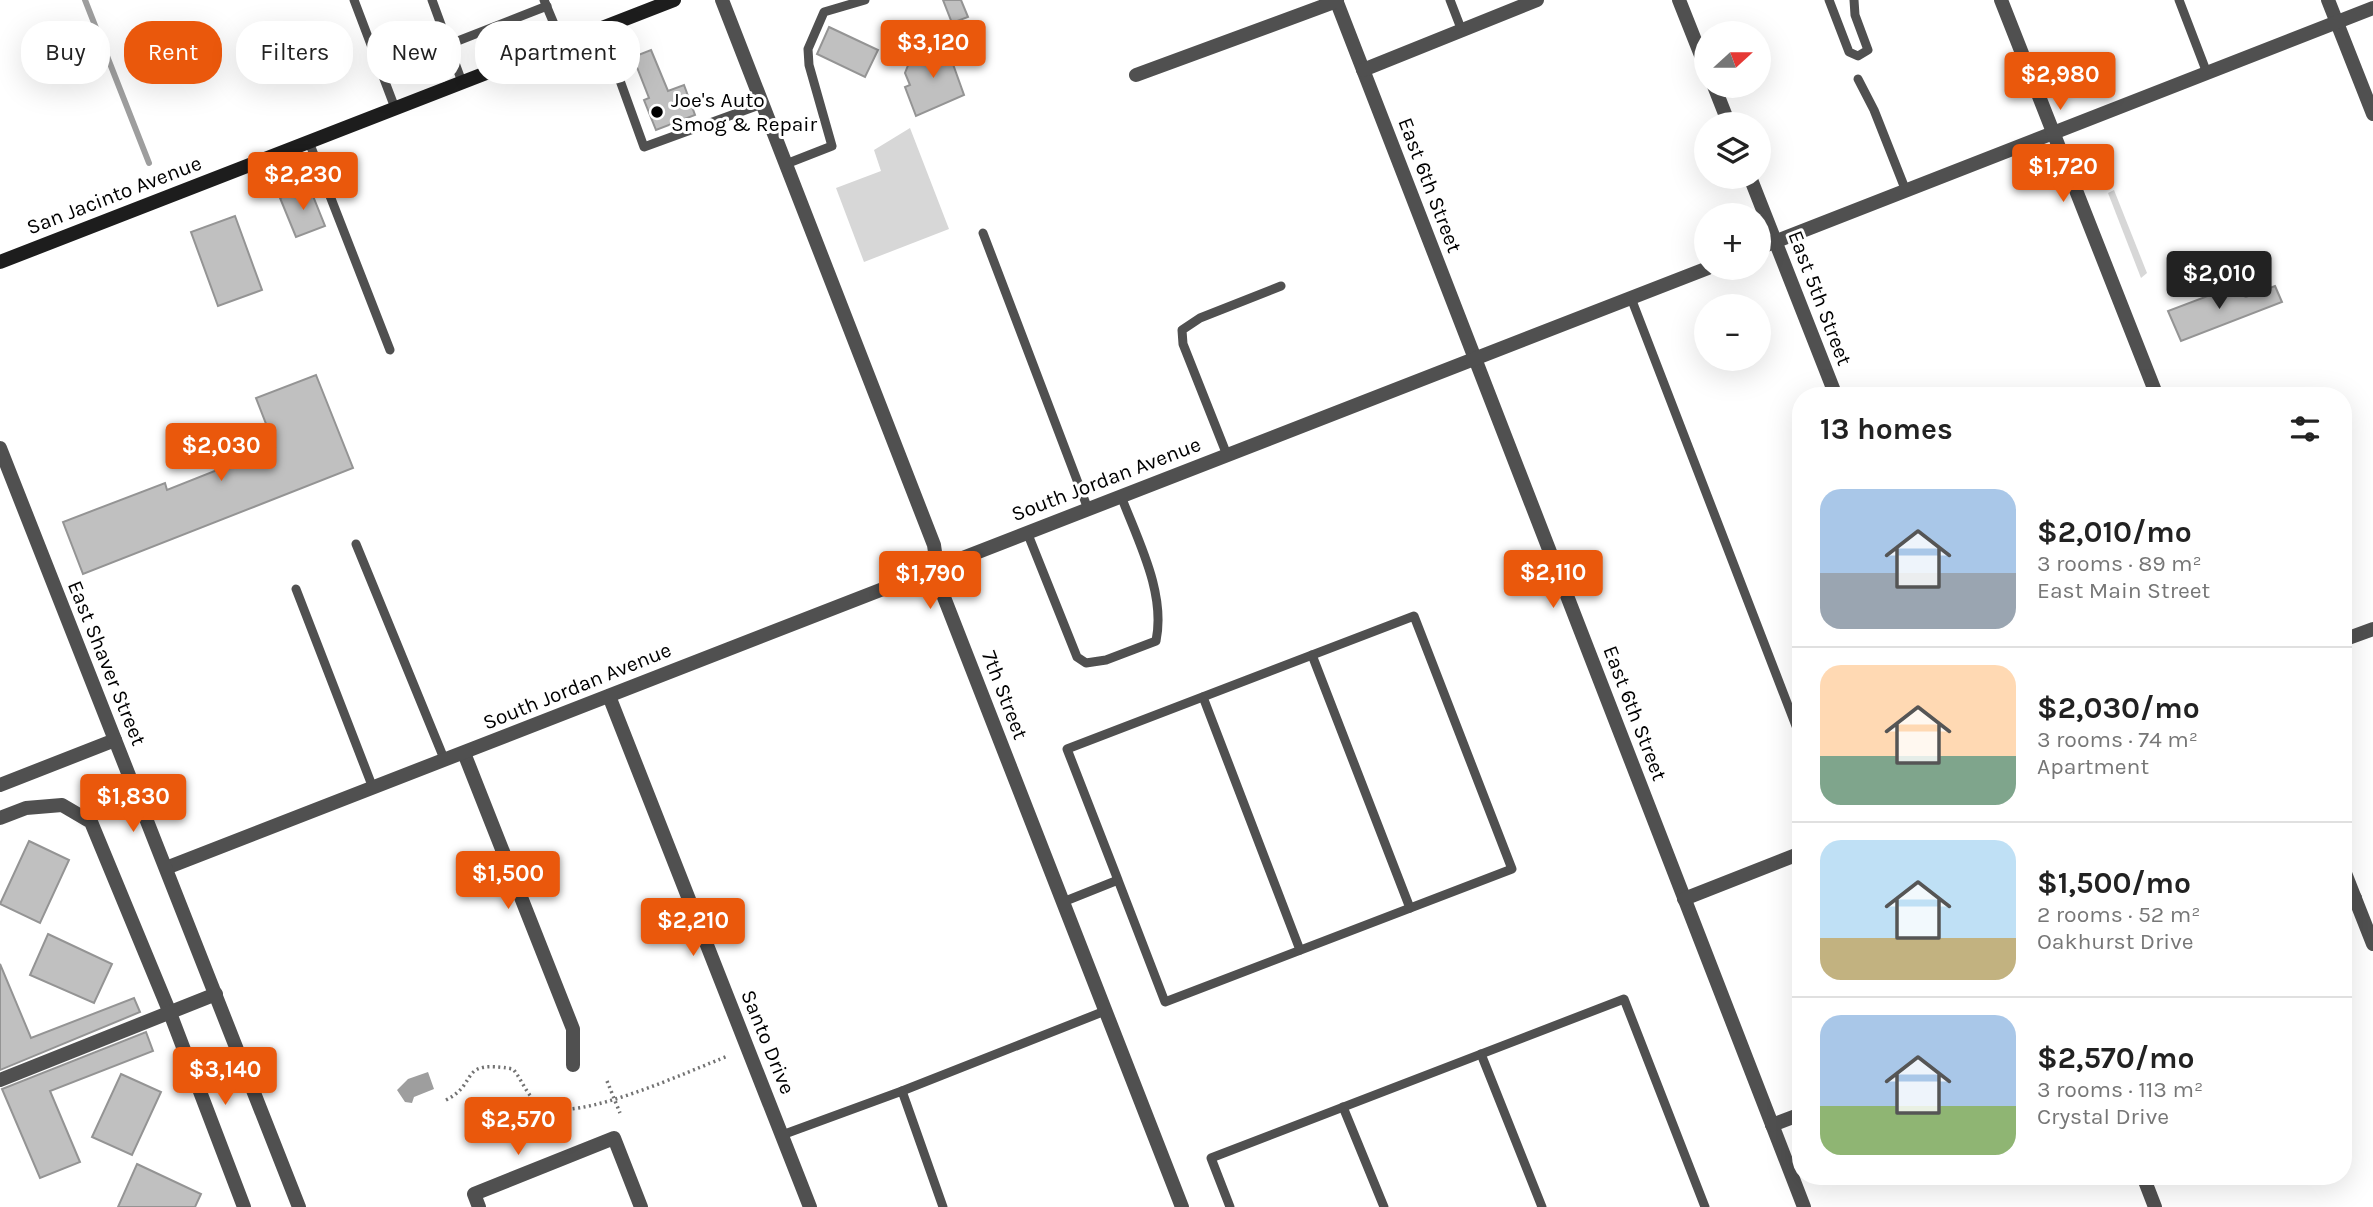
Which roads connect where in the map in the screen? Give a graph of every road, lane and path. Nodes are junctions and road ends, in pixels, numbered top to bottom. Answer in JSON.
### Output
{"nodes":[{"id":1,"x":354,"y":0,"type":"edge"},
{"id":2,"x":432,"y":0,"type":"edge"},
{"id":3,"x":674,"y":0,"type":"edge"},
{"id":4,"x":722,"y":0,"type":"edge"},
{"id":5,"x":865,"y":0,"type":"edge"},
{"id":6,"x":1450,"y":0,"type":"edge"},
{"id":7,"x":1537,"y":0,"type":"edge"},
{"id":8,"x":1679,"y":0,"type":"edge"},
{"id":9,"x":1829,"y":0,"type":"edge"},
{"id":10,"x":1854,"y":0,"type":"edge"},
{"id":11,"x":2001,"y":0,"type":"edge"},
{"id":12,"x":2179,"y":0,"type":"edge"},
{"id":13,"x":2328,"y":0,"type":"edge"},
{"id":14,"x":1336,"y":1,"type":"edge"},
{"id":15,"x":545,"y":3,"type":"edge"},
{"id":16,"x":2373,"y":8,"type":"edge"},
{"id":17,"x":439,"y":21,"type":"edge"},
{"id":18,"x":553,"y":21,"type":"edge"},
{"id":19,"x":619,"y":21,"type":"edge"},
{"id":20,"x":2337,"y":22,"type":"junction"},
{"id":21,"x":1462,"y":31,"type":"junction"},
{"id":22,"x":367,"y":34,"type":"edge"},
{"id":23,"x":1694,"y":38,"type":"edge"},
{"id":24,"x":461,"y":39,"type":"edge"},
{"id":25,"x":1363,"y":70,"type":"junction"},
{"id":26,"x":2207,"y":73,"type":"junction"},
{"id":27,"x":1136,"y":75,"type":"dead end"},
{"id":28,"x":475,"y":77,"type":"edge"},
{"id":29,"x":1858,"y":79,"type":"dead end"},
{"id":30,"x":462,"y":82,"type":"joint"},
{"id":31,"x":386,"y":84,"type":"edge"},
{"id":32,"x":621,"y":84,"type":"edge"},
{"id":33,"x":762,"y":104,"type":"junction"},
{"id":34,"x":395,"y":108,"type":"junction"},
{"id":35,"x":2373,"y":114,"type":"edge"},
{"id":36,"x":2053,"y":133,"type":"junction"},
{"id":37,"x":310,"y":142,"type":"junction"},
{"id":38,"x":786,"y":164,"type":"junction"},
{"id":39,"x":1755,"y":189,"type":"edge"},
{"id":40,"x":1906,"y":191,"type":"junction"},
{"id":41,"x":983,"y":233,"type":"dead end"},
{"id":42,"x":1776,"y":241,"type":"junction"},
{"id":43,"x":1771,"y":243,"type":"edge"},
{"id":44,"x":0,"y":262,"type":"edge"},
{"id":45,"x":1694,"y":273,"type":"edge"},
{"id":46,"x":1281,"y":286,"type":"dead end"},
{"id":47,"x":1631,"y":298,"type":"junction"},
{"id":48,"x":390,"y":350,"type":"dead end"},
{"id":49,"x":1475,"y":359,"type":"junction"},
{"id":50,"x":1833,"y":387,"type":"edge"},
{"id":51,"x":2153,"y":387,"type":"edge"},
{"id":52,"x":0,"y":448,"type":"edge"},
{"id":53,"x":1227,"y":455,"type":"junction"},
{"id":54,"x":1121,"y":496,"type":"junction"},
{"id":55,"x":1088,"y":509,"type":"junction"},
{"id":56,"x":1027,"y":532,"type":"junction"},
{"id":57,"x":356,"y":544,"type":"dead end"},
{"id":58,"x":938,"y":567,"type":"junction"},
{"id":59,"x":296,"y":589,"type":"dead end"},
{"id":60,"x":2373,"y":629,"type":"edge"},
{"id":61,"x":2352,"y":637,"type":"edge"},
{"id":62,"x":1312,"y":655,"type":"junction"},
{"id":63,"x":609,"y":696,"type":"junction"},
{"id":64,"x":1203,"y":697,"type":"junction"},
{"id":65,"x":1792,"y":716,"type":"edge"},
{"id":66,"x":115,"y":740,"type":"junction"},
{"id":67,"x":464,"y":753,"type":"junction"},
{"id":68,"x":445,"y":761,"type":"junction"},
{"id":69,"x":0,"y":786,"type":"edge"},
{"id":70,"x":373,"y":788,"type":"junction"},
{"id":71,"x":0,"y":818,"type":"edge"},
{"id":72,"x":1792,"y":857,"type":"edge"},
{"id":73,"x":166,"y":868,"type":"junction"},
{"id":74,"x":1118,"y":880,"type":"junction"},
{"id":75,"x":1684,"y":899,"type":"junction"},
{"id":76,"x":1063,"y":902,"type":"junction"},
{"id":77,"x":2352,"y":906,"type":"edge"},
{"id":78,"x":1410,"y":908,"type":"junction"},
{"id":79,"x":2373,"y":944,"type":"edge"},
{"id":80,"x":1300,"y":950,"type":"junction"},
{"id":81,"x":216,"y":994,"type":"junction"},
{"id":82,"x":1105,"y":1011,"type":"junction"},
{"id":83,"x":170,"y":1013,"type":"junction"},
{"id":84,"x":1481,"y":1054,"type":"junction"},
{"id":85,"x":727,"y":1056,"type":"dead end"},
{"id":86,"x":573,"y":1065,"type":"dead end"},
{"id":87,"x":0,"y":1080,"type":"edge"},
{"id":88,"x":607,"y":1081,"type":"dead end"},
{"id":89,"x":902,"y":1091,"type":"junction"},
{"id":90,"x":446,"y":1100,"type":"dead end"},
{"id":91,"x":615,"y":1100,"type":"junction"},
{"id":92,"x":1343,"y":1107,"type":"junction"},
{"id":93,"x":620,"y":1113,"type":"dead end"},
{"id":94,"x":1792,"y":1118,"type":"edge"},
{"id":95,"x":1773,"y":1125,"type":"junction"},
{"id":96,"x":782,"y":1135,"type":"junction"},
{"id":97,"x":1792,"y":1175,"type":"edge"},
{"id":98,"x":1796,"y":1185,"type":"edge"},
{"id":99,"x":2146,"y":1185,"type":"edge"},
{"id":100,"x":244,"y":1207,"type":"edge"},
{"id":101,"x":299,"y":1207,"type":"edge"},
{"id":102,"x":479,"y":1207,"type":"edge"},
{"id":103,"x":641,"y":1207,"type":"edge"},
{"id":104,"x":810,"y":1207,"type":"edge"},
{"id":105,"x":943,"y":1207,"type":"edge"},
{"id":106,"x":1182,"y":1207,"type":"edge"},
{"id":107,"x":1230,"y":1207,"type":"edge"},
{"id":108,"x":1384,"y":1207,"type":"edge"},
{"id":109,"x":1542,"y":1207,"type":"edge"},
{"id":110,"x":1705,"y":1207,"type":"edge"},
{"id":111,"x":1804,"y":1207,"type":"edge"},
{"id":112,"x":2155,"y":1207,"type":"edge"}],
"edges":[{"from":1,"to":22,"type":"lane"},
{"from":2,"to":17,"type":"lane"},
{"from":3,"to":19,"type":"main road","name":"San Jacinto Avenue"},
{"from":4,"to":33,"type":"street","name":"7th Street"},
{"from":5,"to":38,"type":"lane"},
{"from":6,"to":21,"type":"lane"},
{"from":7,"to":21,"type":"street"},
{"from":8,"to":23,"type":"street"},
{"from":9,"to":10,"type":"lane"},
{"from":11,"to":36,"type":"street"},
{"from":12,"to":26,"type":"lane"},
{"from":13,"to":20,"type":"street"},
{"from":14,"to":25,"type":"street","name":"East 6th Street"},
{"from":14,"to":27,"type":"street"},
{"from":15,"to":18,"type":"lane"},
{"from":15,"to":24,"type":"lane"},
{"from":16,"to":20,"type":"street"},
{"from":20,"to":26,"type":"street"},
{"from":20,"to":35,"type":"street"},
{"from":21,"to":25,"type":"street"},
{"from":25,"to":49,"type":"street","name":"East 6th Street"},
{"from":26,"to":36,"type":"street"},
{"from":28,"to":30,"type":"main road","name":"San Jacinto Avenue"},
{"from":29,"to":40,"type":"lane"},
{"from":30,"to":34,"type":"main road","name":"San Jacinto Avenue"},
{"from":31,"to":34,"type":"lane"},
{"from":32,"to":33,"type":"lane"},
{"from":33,"to":38,"type":"street","name":"7th Street"},
{"from":34,"to":37,"type":"main road","name":"San Jacinto Avenue"},
{"from":36,"to":40,"type":"street"},
{"from":36,"to":51,"type":"street"},
{"from":37,"to":44,"type":"main road","name":"San Jacinto Avenue"},
{"from":37,"to":48,"type":"lane"},
{"from":38,"to":58,"type":"street","name":"7th Street"},
{"from":39,"to":42,"type":"street","name":"East 5th Street"},
{"from":40,"to":42,"type":"street"},
{"from":41,"to":55,"type":"lane"},
{"from":42,"to":43,"type":"street"},
{"from":42,"to":50,"type":"street","name":"East 5th Street"},
{"from":45,"to":47,"type":"street","name":"South Jordan Avenue"},
{"from":46,"to":53,"type":"lane"},
{"from":47,"to":49,"type":"street","name":"South Jordan Avenue"},
{"from":47,"to":65,"type":"lane"},
{"from":49,"to":53,"type":"street","name":"South Jordan Avenue"},
{"from":49,"to":75,"type":"street","name":"East 6th Street"},
{"from":52,"to":66,"type":"street","name":"East Shaver Street"},
{"from":53,"to":54,"type":"street","name":"South Jordan Avenue"},
{"from":54,"to":55,"type":"street","name":"South Jordan Avenue"},
{"from":54,"to":56,"type":"lane"},
{"from":55,"to":56,"type":"street","name":"South Jordan Avenue"},
{"from":56,"to":58,"type":"street","name":"South Jordan Avenue"},
{"from":57,"to":68,"type":"lane"},
{"from":58,"to":63,"type":"street","name":"South Jordan Avenue"},
{"from":58,"to":76,"type":"street","name":"7th Street"},
{"from":59,"to":70,"type":"lane"},
{"from":60,"to":61,"type":"street"},
{"from":62,"to":64,"type":"lane"},
{"from":62,"to":78,"type":"lane"},
{"from":62,"to":78,"type":"lane"},
{"from":63,"to":67,"type":"street","name":"South Jordan Avenue"},
{"from":63,"to":96,"type":"street","name":"Santo Drive"},
{"from":64,"to":74,"type":"lane"},
{"from":64,"to":80,"type":"lane"},
{"from":66,"to":69,"type":"street"},
{"from":66,"to":73,"type":"street","name":"East Shaver Street"},
{"from":67,"to":68,"type":"street","name":"South Jordan Avenue"},
{"from":67,"to":86,"type":"street"},
{"from":68,"to":70,"type":"street","name":"South Jordan Avenue"},
{"from":70,"to":73,"type":"street","name":"South Jordan Avenue"},
{"from":71,"to":83,"type":"street"},
{"from":72,"to":75,"type":"street"},
{"from":73,"to":81,"type":"street","name":"East Shaver Street"},
{"from":74,"to":76,"type":"lane"},
{"from":74,"to":80,"type":"lane"},
{"from":75,"to":95,"type":"street","name":"East 6th Street"},
{"from":76,"to":82,"type":"street","name":"7th Street"},
{"from":77,"to":79,"type":"street"},
{"from":78,"to":80,"type":"lane"},
{"from":81,"to":83,"type":"street"},
{"from":81,"to":101,"type":"street","name":"East Shaver Street"},
{"from":82,"to":89,"type":"lane"},
{"from":82,"to":106,"type":"street","name":"7th Street"},
{"from":83,"to":87,"type":"street"},
{"from":83,"to":100,"type":"street"},
{"from":84,"to":92,"type":"lane"},
{"from":84,"to":109,"type":"lane"},
{"from":84,"to":110,"type":"lane"},
{"from":85,"to":91,"type":"path"},
{"from":88,"to":91,"type":"path"},
{"from":89,"to":96,"type":"lane"},
{"from":89,"to":105,"type":"lane"},
{"from":90,"to":91,"type":"path"},
{"from":91,"to":93,"type":"path"},
{"from":92,"to":107,"type":"lane"},
{"from":92,"to":108,"type":"lane"},
{"from":94,"to":95,"type":"street"},
{"from":95,"to":97,"type":"street","name":"East 6th Street"},
{"from":96,"to":104,"type":"street","name":"Santo Drive"},
{"from":98,"to":111,"type":"street","name":"East 6th Street"},
{"from":99,"to":112,"type":"street"},
{"from":102,"to":103,"type":"street"}]}
